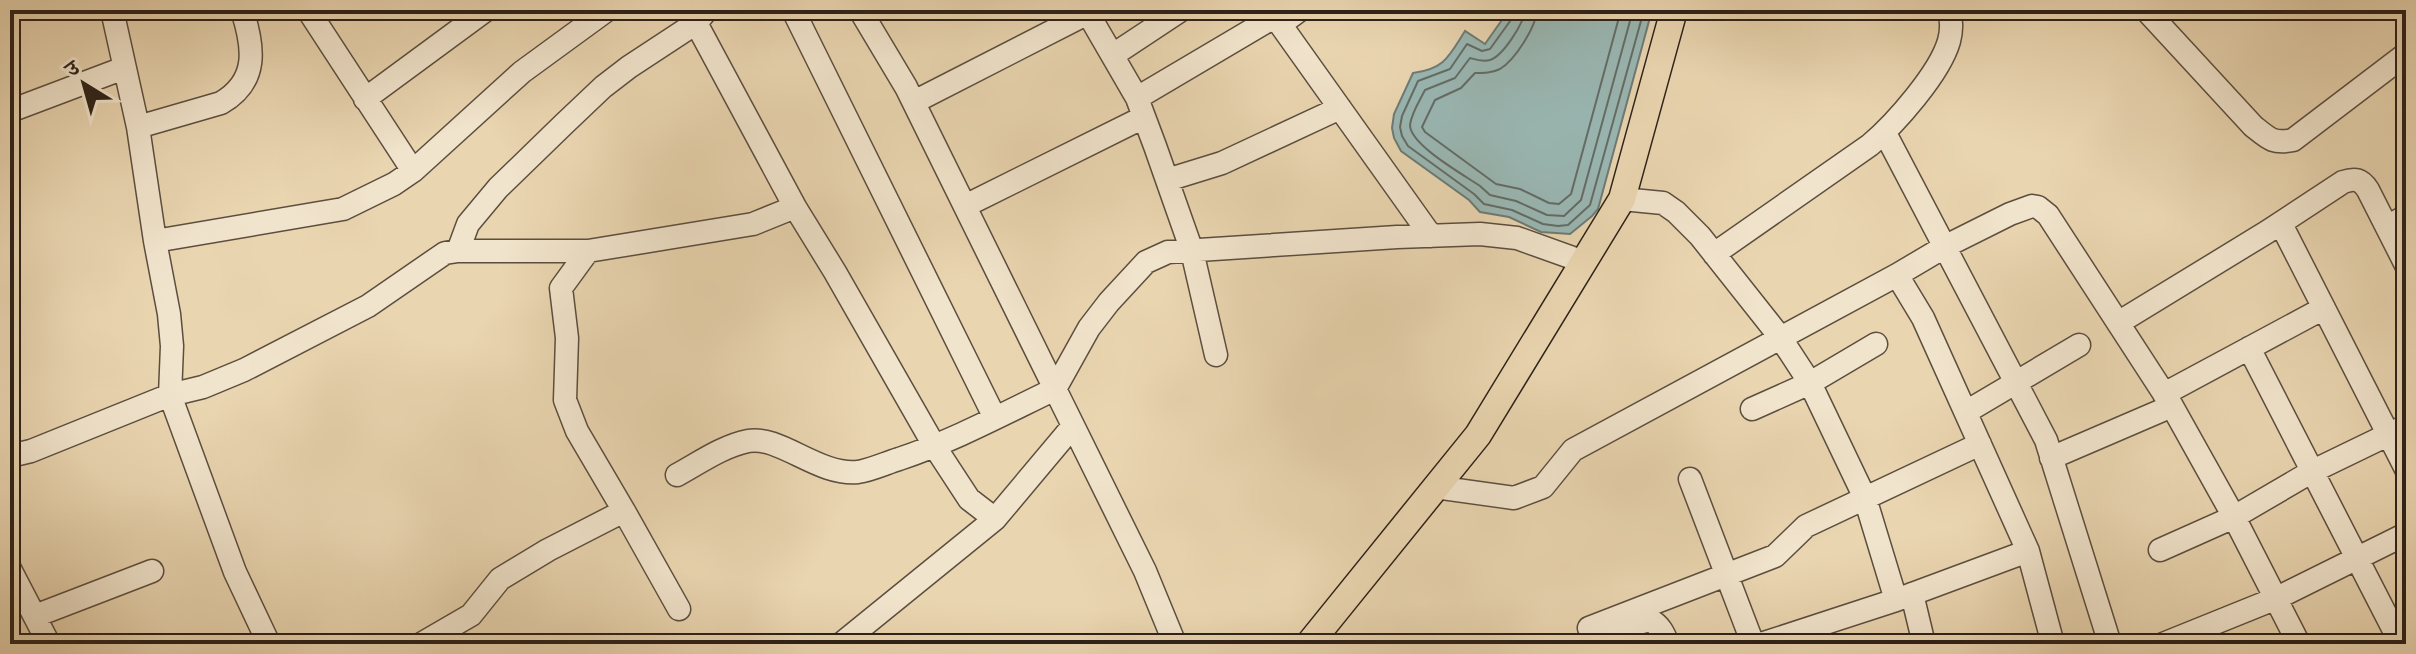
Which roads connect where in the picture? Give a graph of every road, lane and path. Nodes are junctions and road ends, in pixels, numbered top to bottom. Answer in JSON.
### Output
{"nodes":[{"id":1,"x":112,"y":10,"type":"edge"},
{"id":2,"x":242,"y":10,"type":"edge"},
{"id":3,"x":308,"y":10,"type":"edge"},
{"id":4,"x":486,"y":10,"type":"edge"},
{"id":5,"x":607,"y":10,"type":"edge"},
{"id":6,"x":793,"y":10,"type":"edge"},
{"id":7,"x":860,"y":10,"type":"edge"},
{"id":8,"x":1181,"y":10,"type":"edge"},
{"id":9,"x":1300,"y":10,"type":"edge"},
{"id":10,"x":1674,"y":10,"type":"edge"},
{"id":11,"x":1949,"y":10,"type":"edge"},
{"id":12,"x":2146,"y":10,"type":"edge"},
{"id":13,"x":1087,"y":12,"type":"edge"},
{"id":14,"x":697,"y":14,"type":"edge"},
{"id":15,"x":1275,"y":17,"type":"edge"},
{"id":16,"x":2406,"y":54,"type":"edge"},
{"id":17,"x":1113,"y":55,"type":"junction"},
{"id":18,"x":124,"y":68,"type":"junction"},
{"id":19,"x":365,"y":99,"type":"junction"},
{"id":20,"x":914,"y":102,"type":"junction"},
{"id":21,"x":1140,"y":108,"type":"junction"},
{"id":22,"x":1340,"y":108,"type":"junction"},
{"id":23,"x":10,"y":111,"type":"edge"},
{"id":24,"x":138,"y":127,"type":"junction"},
{"id":25,"x":1885,"y":133,"type":"junction"},
{"id":26,"x":413,"y":171,"type":"junction"},
{"id":27,"x":1167,"y":180,"type":"junction"},
{"id":28,"x":1622,"y":199,"type":"junction"},
{"id":29,"x":965,"y":206,"type":"junction"},
{"id":30,"x":795,"y":207,"type":"junction"},
{"id":31,"x":2396,"y":222,"type":"edge"},
{"id":32,"x":2281,"y":224,"type":"junction"},
{"id":33,"x":1431,"y":236,"type":"junction"},
{"id":34,"x":155,"y":241,"type":"junction"},
{"id":35,"x":1946,"y":246,"type":"junction"},
{"id":36,"x":458,"y":251,"type":"junction"},
{"id":37,"x":588,"y":251,"type":"junction"},
{"id":38,"x":1192,"y":251,"type":"junction"},
{"id":39,"x":1714,"y":254,"type":"junction"},
{"id":40,"x":1584,"y":262,"type":"junction"},
{"id":41,"x":2406,"y":265,"type":"edge"},
{"id":42,"x":1897,"y":275,"type":"junction"},
{"id":43,"x":2324,"y":308,"type":"junction"},
{"id":44,"x":2118,"y":323,"type":"junction"},
{"id":45,"x":1780,"y":337,"type":"junction"},
{"id":46,"x":1876,"y":344,"type":"dead end"},
{"id":47,"x":2079,"y":345,"type":"dead end"},
{"id":48,"x":2249,"y":348,"type":"junction"},
{"id":49,"x":1216,"y":355,"type":"dead end"},
{"id":50,"x":1810,"y":383,"type":"junction"},
{"id":51,"x":2017,"y":383,"type":"junction"},
{"id":52,"x":1055,"y":389,"type":"junction"},
{"id":53,"x":170,"y":395,"type":"junction"},
{"id":54,"x":2168,"y":400,"type":"junction"},
{"id":55,"x":1752,"y":409,"type":"dead end"},
{"id":56,"x":1966,"y":412,"type":"junction"},
{"id":57,"x":995,"y":418,"type":"junction"},
{"id":58,"x":1073,"y":426,"type":"junction"},
{"id":59,"x":2397,"y":430,"type":"edge"},
{"id":60,"x":1980,"y":444,"type":"junction"},
{"id":61,"x":935,"y":447,"type":"junction"},
{"id":62,"x":10,"y":456,"type":"edge"},
{"id":63,"x":2051,"y":458,"type":"junction"},
{"id":64,"x":2406,"y":469,"type":"edge"},
{"id":65,"x":2311,"y":472,"type":"junction"},
{"id":66,"x":677,"y":475,"type":"dead end"},
{"id":67,"x":1690,"y":479,"type":"dead end"},
{"id":68,"x":1435,"y":487,"type":"junction"},
{"id":69,"x":1865,"y":498,"type":"junction"},
{"id":70,"x":624,"y":511,"type":"junction"},
{"id":71,"x":2234,"y":517,"type":"junction"},
{"id":72,"x":995,"y":519,"type":"junction"},
{"id":73,"x":2406,"y":534,"type":"edge"},
{"id":74,"x":2160,"y":550,"type":"dead end"},
{"id":75,"x":2028,"y":551,"type":"junction"},
{"id":76,"x":2356,"y":560,"type":"junction"},
{"id":77,"x":10,"y":569,"type":"edge"},
{"id":78,"x":152,"y":571,"type":"dead end"},
{"id":79,"x":1725,"y":575,"type":"junction"},
{"id":80,"x":1904,"y":597,"type":"junction"},
{"id":81,"x":2277,"y":598,"type":"junction"},
{"id":82,"x":679,"y":609,"type":"dead end"},
{"id":83,"x":35,"y":616,"type":"junction"},
{"id":84,"x":1594,"y":636,"type":"edge"},
{"id":85,"x":862,"y":637,"type":"edge"},
{"id":86,"x":2402,"y":641,"type":"edge"},
{"id":87,"x":42,"y":642,"type":"edge"},
{"id":88,"x":269,"y":644,"type":"edge"},
{"id":89,"x":421,"y":644,"type":"edge"},
{"id":90,"x":841,"y":644,"type":"edge"},
{"id":91,"x":1175,"y":644,"type":"edge"},
{"id":92,"x":1309,"y":644,"type":"edge"},
{"id":93,"x":1668,"y":644,"type":"edge"},
{"id":94,"x":1753,"y":644,"type":"edge"},
{"id":95,"x":1761,"y":644,"type":"edge"},
{"id":96,"x":1924,"y":644,"type":"edge"},
{"id":97,"x":2053,"y":644,"type":"edge"},
{"id":98,"x":2110,"y":644,"type":"edge"},
{"id":99,"x":2163,"y":644,"type":"edge"},
{"id":100,"x":2299,"y":644,"type":"edge"}],
"edges":[{"from":1,"to":18,"type":"street"},
{"from":2,"to":24,"type":"street"},
{"from":3,"to":19,"type":"street"},
{"from":4,"to":19,"type":"street"},
{"from":5,"to":26,"type":"street"},
{"from":6,"to":57,"type":"street"},
{"from":7,"to":20,"type":"street"},
{"from":8,"to":17,"type":"street"},
{"from":9,"to":15,"type":"street"},
{"from":10,"to":28,"type":"main road"},
{"from":11,"to":25,"type":"street"},
{"from":12,"to":16,"type":"street"},
{"from":13,"to":17,"type":"street"},
{"from":13,"to":20,"type":"street"},
{"from":14,"to":30,"type":"street"},
{"from":14,"to":36,"type":"street"},
{"from":15,"to":21,"type":"street"},
{"from":15,"to":22,"type":"street"},
{"from":17,"to":21,"type":"street"},
{"from":18,"to":23,"type":"street"},
{"from":18,"to":24,"type":"street"},
{"from":19,"to":26,"type":"street"},
{"from":20,"to":29,"type":"street"},
{"from":21,"to":27,"type":"street"},
{"from":21,"to":29,"type":"street"},
{"from":22,"to":27,"type":"street"},
{"from":22,"to":33,"type":"street"},
{"from":24,"to":34,"type":"street"},
{"from":25,"to":35,"type":"street"},
{"from":25,"to":39,"type":"street"},
{"from":26,"to":34,"type":"street"},
{"from":27,"to":38,"type":"street"},
{"from":28,"to":39,"type":"street"},
{"from":28,"to":40,"type":"main road"},
{"from":29,"to":52,"type":"street"},
{"from":30,"to":37,"type":"street"},
{"from":30,"to":61,"type":"street"},
{"from":31,"to":32,"type":"street"},
{"from":31,"to":41,"type":"street"},
{"from":32,"to":43,"type":"street"},
{"from":32,"to":44,"type":"street"},
{"from":33,"to":38,"type":"street"},
{"from":33,"to":40,"type":"street"},
{"from":34,"to":53,"type":"street"},
{"from":35,"to":42,"type":"street"},
{"from":35,"to":44,"type":"street"},
{"from":35,"to":51,"type":"street"},
{"from":36,"to":37,"type":"street"},
{"from":36,"to":53,"type":"street"},
{"from":37,"to":70,"type":"street"},
{"from":38,"to":49,"type":"street"},
{"from":38,"to":52,"type":"street"},
{"from":39,"to":45,"type":"street"},
{"from":40,"to":68,"type":"main road"},
{"from":42,"to":45,"type":"street"},
{"from":42,"to":56,"type":"street"},
{"from":43,"to":48,"type":"street"},
{"from":43,"to":59,"type":"street"},
{"from":44,"to":54,"type":"street"},
{"from":45,"to":50,"type":"street"},
{"from":45,"to":68,"type":"street"},
{"from":46,"to":50,"type":"street"},
{"from":47,"to":51,"type":"street"},
{"from":48,"to":54,"type":"street"},
{"from":48,"to":65,"type":"street"},
{"from":50,"to":55,"type":"street"},
{"from":50,"to":69,"type":"street"},
{"from":51,"to":56,"type":"street"},
{"from":51,"to":63,"type":"street"},
{"from":52,"to":57,"type":"street"},
{"from":52,"to":58,"type":"street"},
{"from":53,"to":62,"type":"street"},
{"from":53,"to":88,"type":"street"},
{"from":54,"to":63,"type":"street"},
{"from":54,"to":71,"type":"street"},
{"from":56,"to":60,"type":"street"},
{"from":57,"to":61,"type":"street"},
{"from":58,"to":72,"type":"street"},
{"from":58,"to":91,"type":"street"},
{"from":59,"to":64,"type":"street"},
{"from":59,"to":65,"type":"street"},
{"from":60,"to":69,"type":"street"},
{"from":60,"to":75,"type":"street"},
{"from":61,"to":66,"type":"street"},
{"from":61,"to":72,"type":"street"},
{"from":63,"to":98,"type":"street"},
{"from":65,"to":71,"type":"street"},
{"from":65,"to":76,"type":"street"},
{"from":67,"to":79,"type":"street"},
{"from":68,"to":92,"type":"main road"},
{"from":69,"to":79,"type":"street"},
{"from":69,"to":80,"type":"street"},
{"from":70,"to":82,"type":"street"},
{"from":70,"to":89,"type":"street"},
{"from":71,"to":74,"type":"street"},
{"from":71,"to":81,"type":"street"},
{"from":72,"to":85,"type":"street"},
{"from":73,"to":76,"type":"street"},
{"from":75,"to":80,"type":"street"},
{"from":75,"to":97,"type":"street"},
{"from":76,"to":81,"type":"street"},
{"from":76,"to":86,"type":"street"},
{"from":77,"to":83,"type":"street"},
{"from":78,"to":83,"type":"street"},
{"from":79,"to":84,"type":"street"},
{"from":79,"to":94,"type":"street"},
{"from":80,"to":95,"type":"street"},
{"from":80,"to":96,"type":"street"},
{"from":81,"to":99,"type":"street"},
{"from":81,"to":100,"type":"street"},
{"from":83,"to":87,"type":"street"},
{"from":84,"to":93,"type":"street"},
{"from":85,"to":90,"type":"street"}]}
